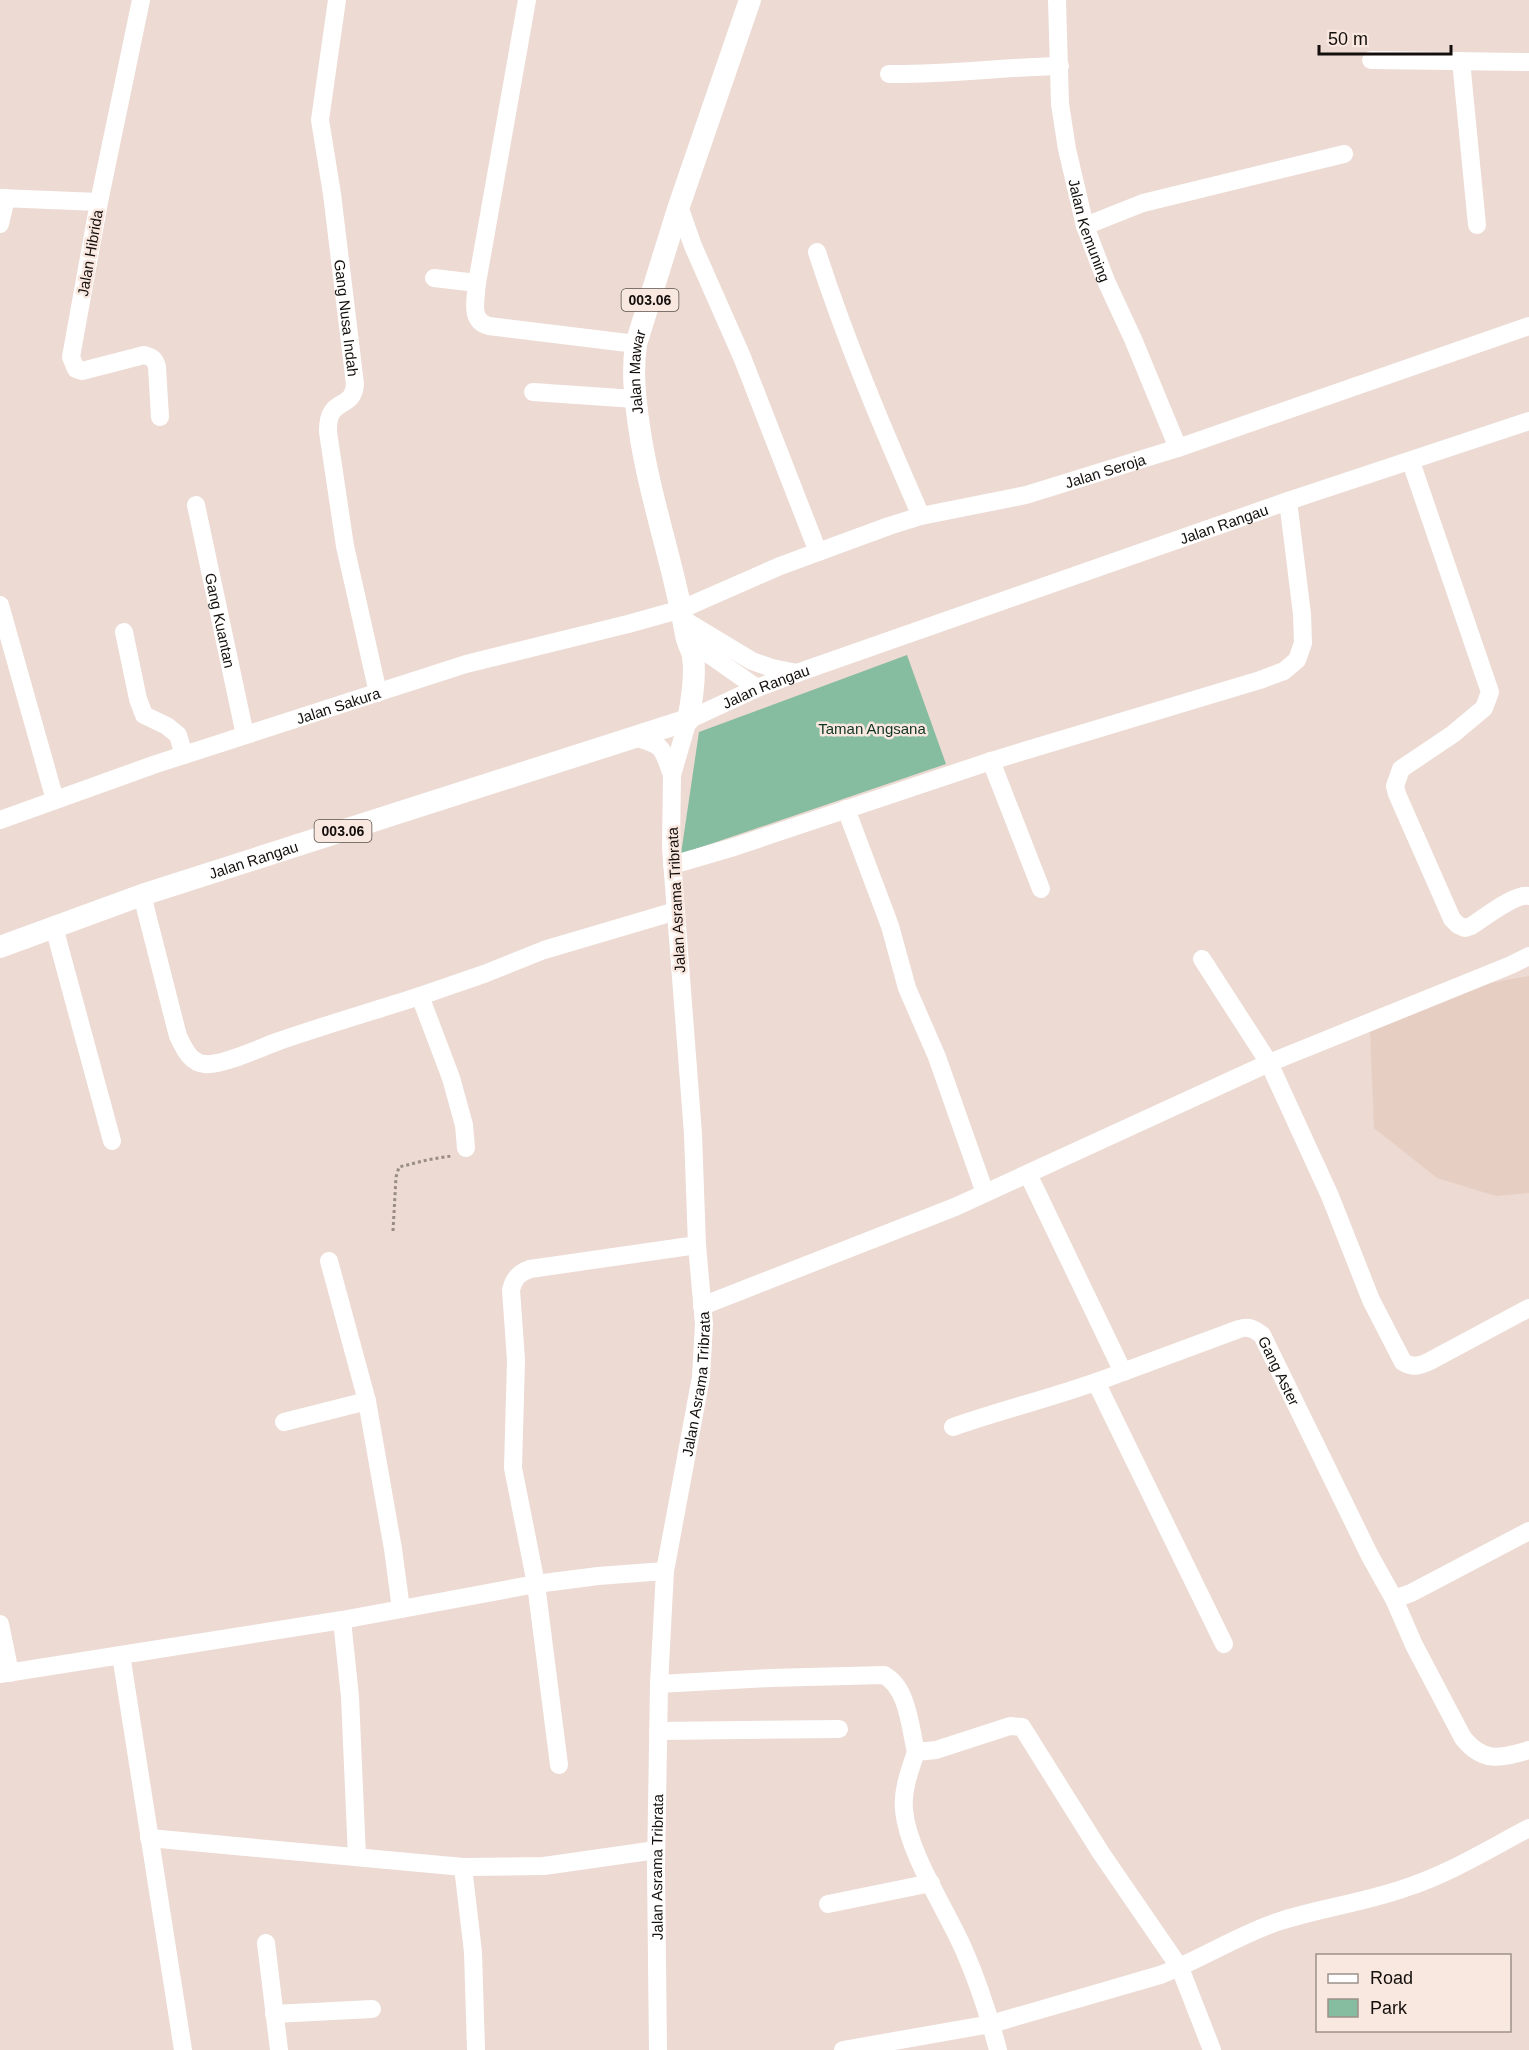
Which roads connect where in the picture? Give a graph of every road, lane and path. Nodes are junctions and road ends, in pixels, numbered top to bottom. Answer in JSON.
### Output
{"nodes":[{"id":1,"x":141,"y":0,"type":"edge"},
{"id":2,"x":337,"y":0,"type":"edge"},
{"id":3,"x":527,"y":0,"type":"edge"},
{"id":4,"x":750,"y":0,"type":"edge"},
{"id":5,"x":1057,"y":0,"type":"edge"},
{"id":6,"x":1371,"y":60,"type":"dead end"},
{"id":7,"x":1461,"y":61,"type":"junction"},
{"id":8,"x":1529,"y":62,"type":"edge"},
{"id":9,"x":1060,"y":66,"type":"junction"},
{"id":10,"x":889,"y":74,"type":"dead end"},
{"id":11,"x":1344,"y":154,"type":"dead end"},
{"id":12,"x":3,"y":198,"type":"edge"},
{"id":13,"x":99,"y":201,"type":"junction"},
{"id":14,"x":679,"y":206,"type":"junction"},
{"id":15,"x":0,"y":224,"type":"edge"},
{"id":16,"x":1477,"y":225,"type":"dead end"},
{"id":17,"x":1085,"y":226,"type":"junction"},
{"id":18,"x":817,"y":252,"type":"dead end"},
{"id":19,"x":434,"y":278,"type":"dead end"},
{"id":20,"x":477,"y":283,"type":"junction"},
{"id":21,"x":1529,"y":326,"type":"edge"},
{"id":22,"x":636,"y":344,"type":"junction"},
{"id":23,"x":533,"y":392,"type":"dead end"},
{"id":24,"x":635,"y":399,"type":"junction"},
{"id":25,"x":160,"y":417,"type":"dead end"},
{"id":26,"x":1528,"y":424,"type":"edge"},
{"id":27,"x":1178,"y":448,"type":"junction"},
{"id":28,"x":1411,"y":462,"type":"junction"},
{"id":29,"x":1288,"y":501,"type":"junction"},
{"id":30,"x":196,"y":505,"type":"dead end"},
{"id":31,"x":921,"y":516,"type":"junction"},
{"id":32,"x":818,"y":552,"type":"junction"},
{"id":33,"x":0,"y":605,"type":"edge"},
{"id":34,"x":684,"y":623,"type":"junction"},
{"id":35,"x":124,"y":632,"type":"dead end"},
{"id":36,"x":797,"y":673,"type":"junction"},
{"id":37,"x":757,"y":688,"type":"junction"},
{"id":38,"x":378,"y":693,"type":"junction"},
{"id":39,"x":663,"y":727,"type":"junction"},
{"id":40,"x":245,"y":735,"type":"junction"},
{"id":41,"x":184,"y":755,"type":"junction"},
{"id":42,"x":665,"y":755,"type":"junction"},
{"id":43,"x":991,"y":761,"type":"junction"},
{"id":44,"x":672,"y":775,"type":"junction"},
{"id":45,"x":55,"y":800,"type":"junction"},
{"id":46,"x":846,"y":809,"type":"junction"},
{"id":47,"x":0,"y":820,"type":"edge"},
{"id":48,"x":672,"y":865,"type":"junction"},
{"id":49,"x":1041,"y":889,"type":"dead end"},
{"id":50,"x":142,"y":895,"type":"junction"},
{"id":51,"x":1529,"y":896,"type":"edge"},
{"id":52,"x":676,"y":912,"type":"junction"},
{"id":53,"x":54,"y":927,"type":"junction"},
{"id":54,"x":0,"y":947,"type":"edge"},
{"id":55,"x":1529,"y":956,"type":"edge"},
{"id":56,"x":1202,"y":959,"type":"dead end"},
{"id":57,"x":420,"y":996,"type":"junction"},
{"id":58,"x":1269,"y":1063,"type":"junction"},
{"id":59,"x":112,"y":1141,"type":"dead end"},
{"id":60,"x":466,"y":1148,"type":"joint"},
{"id":61,"x":1028,"y":1174,"type":"junction"},
{"id":62,"x":985,"y":1192,"type":"junction"},
{"id":63,"x":393,"y":1232,"type":"dead end"},
{"id":64,"x":697,"y":1245,"type":"junction"},
{"id":65,"x":329,"y":1260,"type":"dead end"},
{"id":66,"x":702,"y":1306,"type":"junction"},
{"id":67,"x":1529,"y":1308,"type":"edge"},
{"id":68,"x":1123,"y":1372,"type":"junction"},
{"id":69,"x":1096,"y":1382,"type":"junction"},
{"id":70,"x":368,"y":1401,"type":"junction"},
{"id":71,"x":284,"y":1422,"type":"dead end"},
{"id":72,"x":954,"y":1427,"type":"dead end"},
{"id":73,"x":1529,"y":1531,"type":"edge"},
{"id":74,"x":665,"y":1571,"type":"junction"},
{"id":75,"x":536,"y":1584,"type":"junction"},
{"id":76,"x":1394,"y":1599,"type":"junction"},
{"id":77,"x":401,"y":1609,"type":"junction"},
{"id":78,"x":342,"y":1620,"type":"junction"},
{"id":79,"x":0,"y":1624,"type":"edge"},
{"id":80,"x":1224,"y":1644,"type":"dead end"},
{"id":81,"x":121,"y":1655,"type":"junction"},
{"id":82,"x":5,"y":1674,"type":"edge"},
{"id":83,"x":659,"y":1684,"type":"junction"},
{"id":84,"x":839,"y":1729,"type":"dead end"},
{"id":85,"x":658,"y":1731,"type":"junction"},
{"id":86,"x":1529,"y":1750,"type":"edge"},
{"id":87,"x":916,"y":1752,"type":"junction"},
{"id":88,"x":560,"y":1765,"type":"dead end"},
{"id":89,"x":1529,"y":1828,"type":"edge"},
{"id":90,"x":149,"y":1838,"type":"junction"},
{"id":91,"x":656,"y":1850,"type":"junction"},
{"id":92,"x":357,"y":1857,"type":"junction"},
{"id":93,"x":463,"y":1867,"type":"junction"},
{"id":94,"x":931,"y":1883,"type":"junction"},
{"id":95,"x":828,"y":1904,"type":"dead end"},
{"id":96,"x":266,"y":1942,"type":"dead end"},
{"id":97,"x":1180,"y":1968,"type":"junction"},
{"id":98,"x":372,"y":2009,"type":"dead end"},
{"id":99,"x":274,"y":2014,"type":"junction"},
{"id":100,"x":992,"y":2024,"type":"junction"},
{"id":101,"x":874,"y":2048,"type":"edge"},
{"id":102,"x":183,"y":2050,"type":"edge"},
{"id":103,"x":279,"y":2050,"type":"edge"},
{"id":104,"x":476,"y":2050,"type":"edge"},
{"id":105,"x":658,"y":2050,"type":"edge"},
{"id":106,"x":843,"y":2050,"type":"edge"},
{"id":107,"x":998,"y":2050,"type":"edge"},
{"id":108,"x":1212,"y":2050,"type":"edge"}],
"edges":[{"from":1,"to":13,"type":"street","name":"Jalan Hibrida"},
{"from":2,"to":38,"type":"street","name":"Gang Nusa Indah"},
{"from":3,"to":20,"type":"street"},
{"from":4,"to":14,"type":"main road","name":"Jalan Mawar","number":"003.06"},
{"from":5,"to":9,"type":"street","name":"Jalan Kemuning"},
{"from":6,"to":7,"type":"street"},
{"from":7,"to":8,"type":"street"},
{"from":7,"to":16,"type":"street"},
{"from":9,"to":10,"type":"street"},
{"from":9,"to":17,"type":"street","name":"Jalan Kemuning"},
{"from":11,"to":17,"type":"street"},
{"from":12,"to":13,"type":"street"},
{"from":12,"to":15,"type":"street"},
{"from":13,"to":25,"type":"street","name":"Jalan Hibrida"},
{"from":14,"to":22,"type":"main road","name":"Jalan Mawar","number":"003.06"},
{"from":14,"to":32,"type":"street"},
{"from":17,"to":27,"type":"street","name":"Jalan Kemuning"},
{"from":18,"to":31,"type":"street"},
{"from":19,"to":20,"type":"street"},
{"from":20,"to":22,"type":"street"},
{"from":21,"to":27,"type":"street","name":"Jalan Seroja"},
{"from":22,"to":24,"type":"main road","name":"Jalan Mawar","number":"003.06"},
{"from":23,"to":24,"type":"street"},
{"from":24,"to":34,"type":"main road","name":"Jalan Mawar","number":"003.06"},
{"from":26,"to":28,"type":"street","name":"Jalan Rangau"},
{"from":27,"to":31,"type":"street","name":"Jalan Seroja"},
{"from":28,"to":29,"type":"street","name":"Jalan Rangau"},
{"from":28,"to":51,"type":"street"},
{"from":29,"to":36,"type":"street","name":"Jalan Rangau"},
{"from":29,"to":43,"type":"street"},
{"from":30,"to":40,"type":"street","name":"Gang Kuantan"},
{"from":31,"to":32,"type":"street","name":"Jalan Seroja"},
{"from":32,"to":34,"type":"street","name":"Jalan Seroja"},
{"from":33,"to":45,"type":"street"},
{"from":34,"to":36,"type":"street"},
{"from":34,"to":37,"type":"street"},
{"from":34,"to":38,"type":"street","name":"Jalan Sakura"},
{"from":34,"to":39,"type":"main road","name":"Jalan Mawar","number":"003.06"},
{"from":35,"to":41,"type":"street"},
{"from":36,"to":37,"type":"street","name":"Jalan Rangau"},
{"from":37,"to":39,"type":"street","name":"Jalan Rangau"},
{"from":38,"to":40,"type":"street","name":"Jalan Sakura"},
{"from":39,"to":42,"type":"street"},
{"from":39,"to":42,"type":"street"},
{"from":39,"to":44,"type":"street","name":"Jalan Asrama Tribrata"},
{"from":39,"to":50,"type":"main road","name":"Jalan Rangau","number":"003.06"},
{"from":40,"to":41,"type":"street","name":"Jalan Sakura"},
{"from":41,"to":45,"type":"street","name":"Jalan Sakura"},
{"from":42,"to":44,"type":"street"},
{"from":43,"to":46,"type":"street"},
{"from":43,"to":49,"type":"street"},
{"from":44,"to":48,"type":"street","name":"Jalan Asrama Tribrata"},
{"from":45,"to":47,"type":"street","name":"Jalan Sakura"},
{"from":46,"to":48,"type":"street"},
{"from":46,"to":62,"type":"street"},
{"from":48,"to":52,"type":"street","name":"Jalan Asrama Tribrata"},
{"from":50,"to":53,"type":"main road","name":"Jalan Rangau","number":"003.06"},
{"from":50,"to":57,"type":"street"},
{"from":52,"to":57,"type":"street"},
{"from":52,"to":64,"type":"street","name":"Jalan Asrama Tribrata"},
{"from":53,"to":54,"type":"main road","name":"Jalan Rangau","number":"003.06"},
{"from":53,"to":59,"type":"street"},
{"from":55,"to":58,"type":"street"},
{"from":56,"to":58,"type":"street"},
{"from":57,"to":60,"type":"street"},
{"from":58,"to":61,"type":"street"},
{"from":58,"to":67,"type":"street"},
{"from":60,"to":63,"type":"path"},
{"from":61,"to":62,"type":"street"},
{"from":61,"to":68,"type":"street"},
{"from":62,"to":66,"type":"street"},
{"from":64,"to":66,"type":"street","name":"Jalan Asrama Tribrata"},
{"from":64,"to":75,"type":"street"},
{"from":65,"to":70,"type":"street"},
{"from":66,"to":74,"type":"street","name":"Jalan Asrama Tribrata"},
{"from":68,"to":69,"type":"street","name":"Gang Aster"},
{"from":68,"to":76,"type":"street","name":"Gang Aster"},
{"from":69,"to":72,"type":"street","name":"Gang Aster"},
{"from":69,"to":80,"type":"street"},
{"from":70,"to":71,"type":"street"},
{"from":70,"to":77,"type":"street"},
{"from":73,"to":76,"type":"street"},
{"from":74,"to":75,"type":"street"},
{"from":74,"to":83,"type":"street","name":"Jalan Asrama Tribrata"},
{"from":75,"to":77,"type":"street"},
{"from":75,"to":88,"type":"street"},
{"from":76,"to":86,"type":"street","name":"Gang Aster"},
{"from":77,"to":78,"type":"street"},
{"from":78,"to":81,"type":"street"},
{"from":78,"to":92,"type":"street"},
{"from":79,"to":82,"type":"street"},
{"from":81,"to":82,"type":"street"},
{"from":81,"to":90,"type":"street"},
{"from":83,"to":85,"type":"street","name":"Jalan Asrama Tribrata"},
{"from":83,"to":87,"type":"street"},
{"from":84,"to":85,"type":"street"},
{"from":85,"to":91,"type":"street","name":"Jalan Asrama Tribrata"},
{"from":87,"to":94,"type":"street"},
{"from":87,"to":97,"type":"street"},
{"from":89,"to":97,"type":"street"},
{"from":90,"to":92,"type":"street"},
{"from":90,"to":102,"type":"street"},
{"from":91,"to":93,"type":"street"},
{"from":91,"to":105,"type":"street","name":"Jalan Asrama Tribrata"},
{"from":92,"to":93,"type":"street"},
{"from":93,"to":104,"type":"street"},
{"from":94,"to":95,"type":"street"},
{"from":94,"to":100,"type":"street"},
{"from":96,"to":99,"type":"street"},
{"from":97,"to":100,"type":"street"},
{"from":97,"to":108,"type":"street"},
{"from":98,"to":99,"type":"street"},
{"from":99,"to":103,"type":"street"},
{"from":100,"to":101,"type":"street"},
{"from":100,"to":107,"type":"street"},
{"from":101,"to":106,"type":"street"}]}
